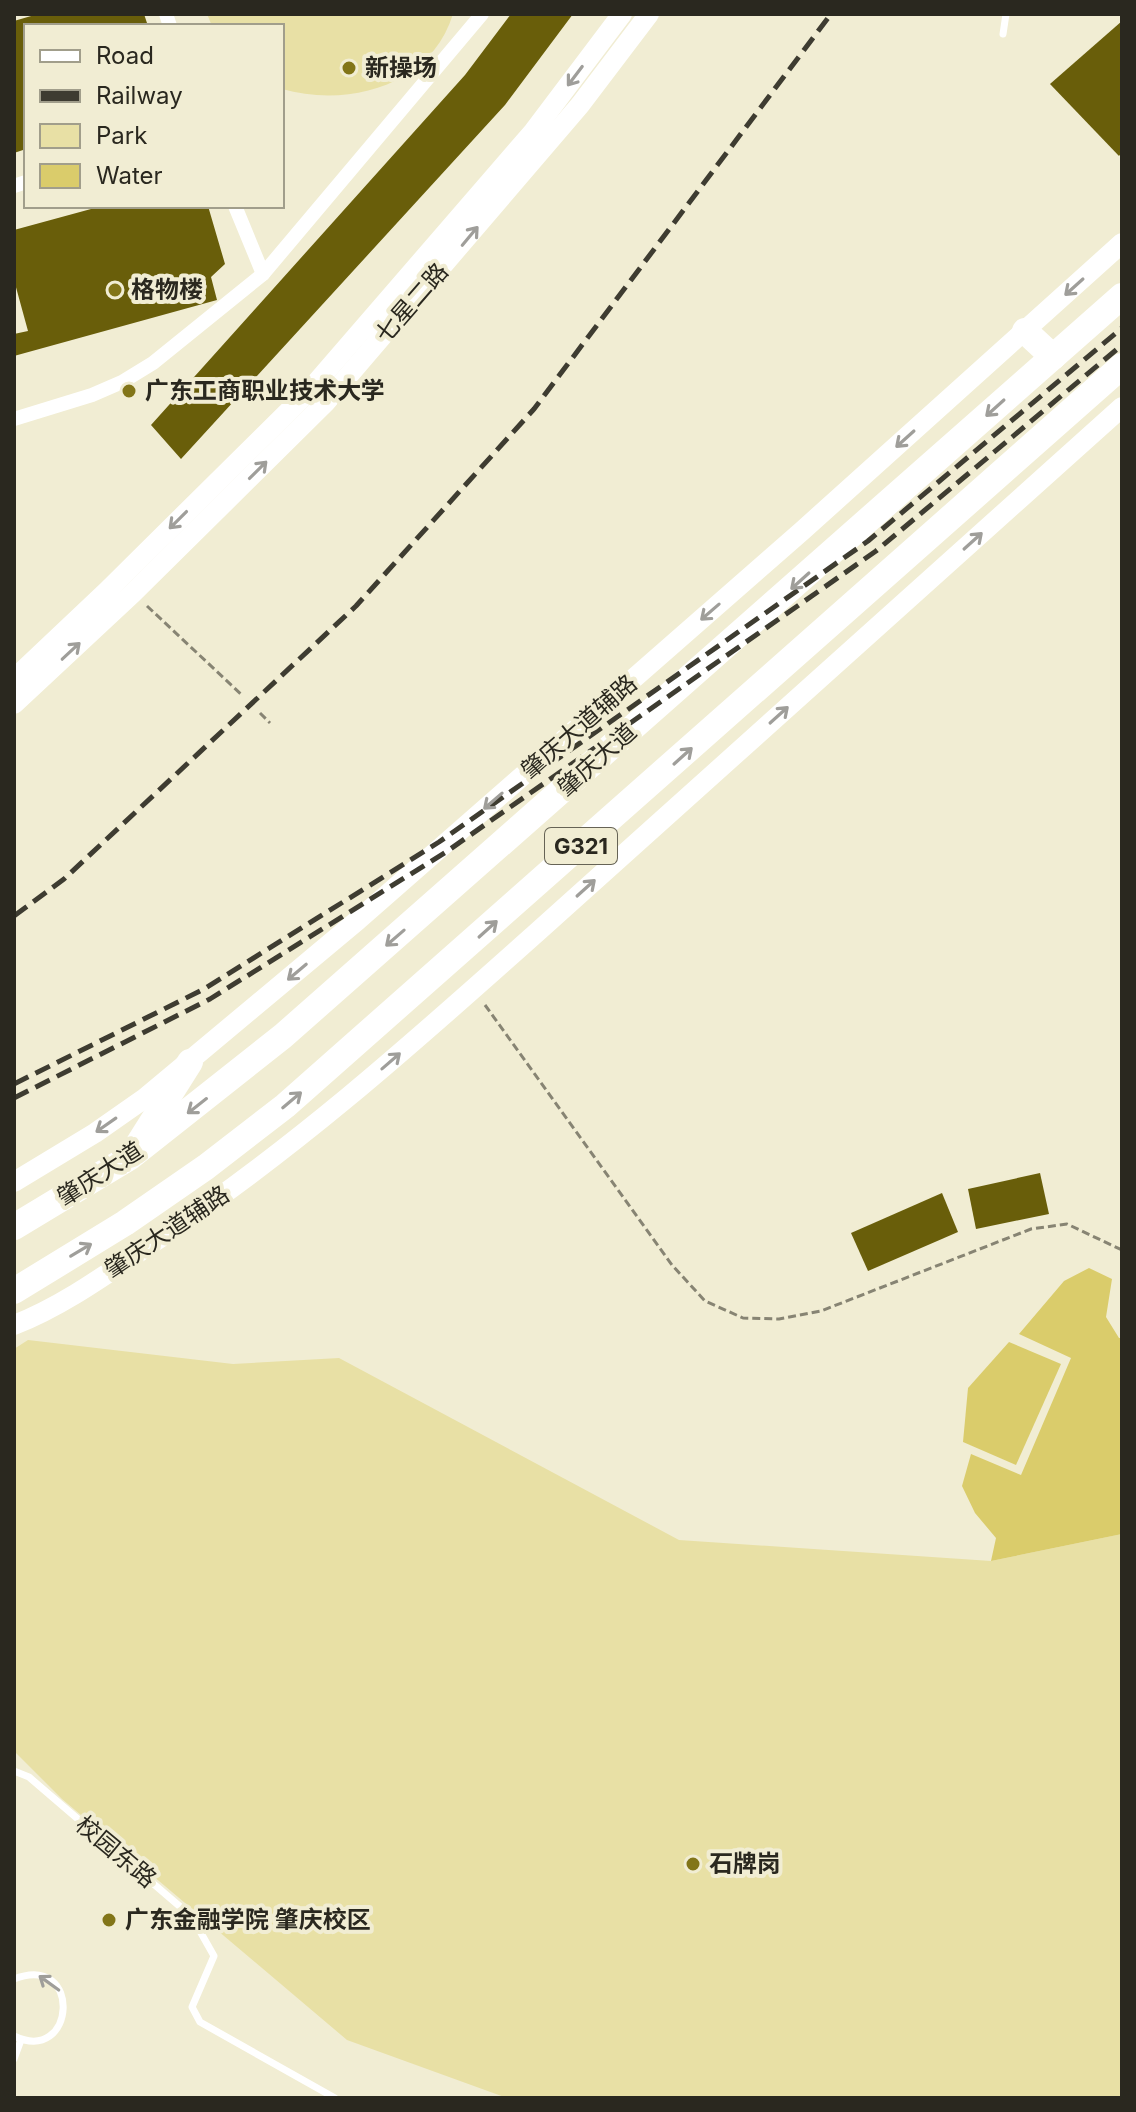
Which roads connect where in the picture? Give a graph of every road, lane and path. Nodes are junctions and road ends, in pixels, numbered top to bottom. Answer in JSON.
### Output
{"nodes":[{"id":1,"x":482,"y":14,"type":"edge"},
{"id":2,"x":622,"y":14,"type":"edge"},
{"id":3,"x":649,"y":14,"type":"edge"},
{"id":4,"x":1006,"y":14,"type":"edge"},
{"id":5,"x":1003,"y":34,"type":"dead end"},
{"id":6,"x":236,"y":208,"type":"edge"},
{"id":7,"x":1122,"y":243,"type":"edge"},
{"id":8,"x":263,"y":274,"type":"junction"},
{"id":9,"x":1122,"y":296,"type":"edge"},
{"id":10,"x":1025,"y":331,"type":"junction"},
{"id":11,"x":1053,"y":357,"type":"junction"},
{"id":12,"x":1122,"y":366,"type":"edge"},
{"id":13,"x":1122,"y":407,"type":"edge"},
{"id":14,"x":14,"y":419,"type":"edge"},
{"id":15,"x":133,"y":593,"type":"junction"},
{"id":16,"x":14,"y":679,"type":"edge"},
{"id":17,"x":243,"y":696,"type":"dead end"},
{"id":18,"x":14,"y":704,"type":"edge"},
{"id":19,"x":260,"y":713,"type":"dead end"},
{"id":20,"x":270,"y":723,"type":"dead end"},
{"id":21,"x":473,"y":989,"type":"junction"},
{"id":22,"x":190,"y":1062,"type":"junction"},
{"id":23,"x":130,"y":1157,"type":"junction"},
{"id":24,"x":14,"y":1182,"type":"edge"},
{"id":25,"x":14,"y":1227,"type":"edge"},
{"id":26,"x":1122,"y":1250,"type":"edge"},
{"id":27,"x":14,"y":1291,"type":"edge"},
{"id":28,"x":23,"y":1321,"type":"edge"},
{"id":29,"x":14,"y":1771,"type":"edge"},
{"id":30,"x":14,"y":1979,"type":"edge"},
{"id":31,"x":17,"y":2038,"type":"edge"},
{"id":32,"x":14,"y":2059,"type":"edge"},
{"id":33,"x":335,"y":2098,"type":"edge"}],
"edges":[{"from":1,"to":8,"type":"street"},
{"from":2,"to":16,"type":"street","name":"七星二路","one_way":true},
{"from":15,"to":3,"type":"street","name":"七星二路","one_way":true},
{"from":4,"to":5,"type":"lane"},
{"from":6,"to":8,"type":"street"},
{"from":7,"to":10,"type":"street","name":"肇庆大道辅路","one_way":true},
{"from":8,"to":14,"type":"street"},
{"from":9,"to":11,"type":"highway","name":"肇庆大道","number":"G321"},
{"from":10,"to":11,"type":"highway"},
{"from":10,"to":22,"type":"street","name":"肇庆大道辅路","one_way":true},
{"from":11,"to":23,"type":"highway","name":"肇庆大道","number":"G321","one_way":true},
{"from":27,"to":12,"type":"highway","number":"G321","one_way":true},
{"from":21,"to":13,"type":"street","name":"肇庆大道辅路","one_way":true},
{"from":15,"to":17,"type":"path"},
{"from":18,"to":15,"type":"street","name":"七星二路","one_way":true},
{"from":19,"to":20,"type":"path"},
{"from":21,"to":26,"type":"path"},
{"from":28,"to":21,"type":"street","name":"肇庆大道辅路","one_way":true},
{"from":22,"to":23,"type":"highway"},
{"from":22,"to":24,"type":"street","name":"肇庆大道辅路","one_way":true},
{"from":23,"to":25,"type":"highway","name":"肇庆大道","number":"G321"},
{"from":29,"to":33,"type":"lane","name":"校园东路"},
{"from":31,"to":30,"type":"lane","one_way":true},
{"from":31,"to":32,"type":"lane"}]}
